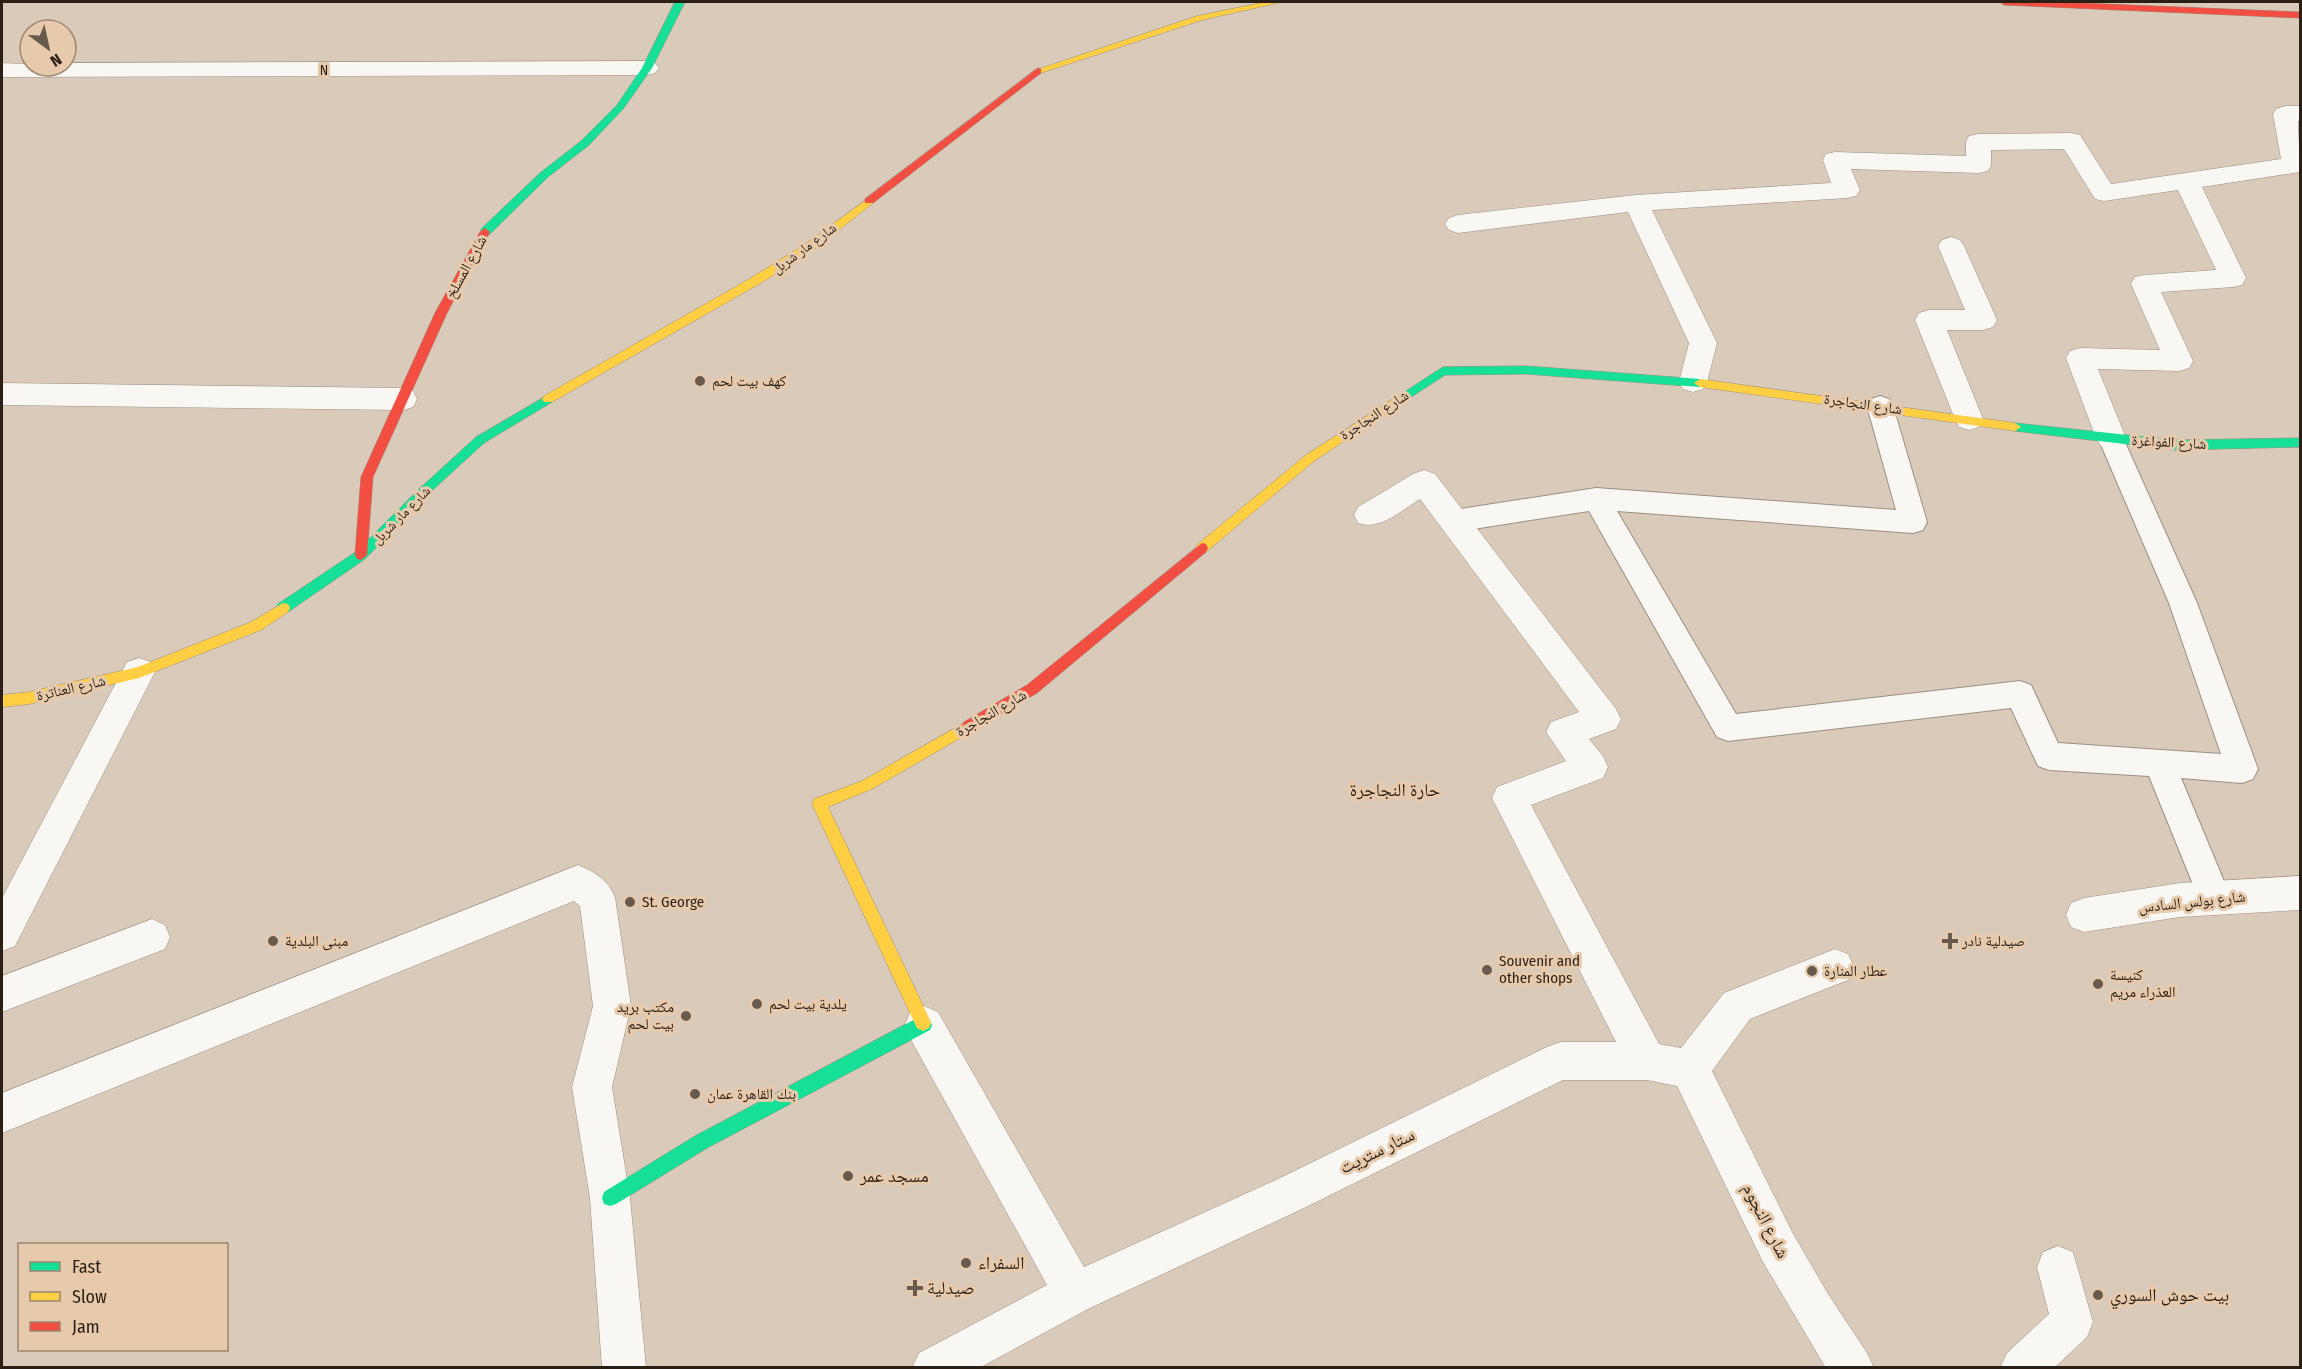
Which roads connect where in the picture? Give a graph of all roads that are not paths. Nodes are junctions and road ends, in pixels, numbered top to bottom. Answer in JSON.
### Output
{"nodes":[{"id":1,"x":680,"y":2,"type":"edge"},
{"id":2,"x":1277,"y":2,"type":"edge"},
{"id":3,"x":2004,"y":2,"type":"edge"},
{"id":4,"x":2301,"y":15,"type":"edge"},
{"id":5,"x":647,"y":68,"type":"junction"},
{"id":6,"x":2,"y":70,"type":"edge"},
{"id":7,"x":2301,"y":113,"type":"edge"},
{"id":8,"x":2186,"y":180,"type":"junction"},
{"id":9,"x":1636,"y":203,"type":"junction"},
{"id":10,"x":1458,"y":224,"type":"dead end"},
{"id":11,"x":1951,"y":246,"type":"dead end"},
{"id":12,"x":1693,"y":382,"type":"junction"},
{"id":13,"x":2,"y":394,"type":"edge"},
{"id":14,"x":403,"y":399,"type":"junction"},
{"id":15,"x":1880,"y":406,"type":"junction"},
{"id":16,"x":1969,"y":419,"type":"junction"},
{"id":17,"x":2038,"y":430,"type":"joint"},
{"id":18,"x":2111,"y":438,"type":"junction"},
{"id":19,"x":2301,"y":444,"type":"edge"},
{"id":20,"x":1596,"y":499,"type":"junction"},
{"id":21,"x":1369,"y":515,"type":"dead end"},
{"id":22,"x":1454,"y":521,"type":"junction"},
{"id":23,"x":361,"y":555,"type":"junction"},
{"id":24,"x":139,"y":672,"type":"junction"},
{"id":25,"x":2,"y":701,"type":"edge"},
{"id":26,"x":2159,"y":763,"type":"junction"},
{"id":27,"x":2301,"y":892,"type":"edge"},
{"id":28,"x":2215,"y":898,"type":"junction"},
{"id":29,"x":2084,"y":915,"type":"dead end"},
{"id":30,"x":2,"y":934,"type":"edge"},
{"id":31,"x":152,"y":937,"type":"dead end"},
{"id":32,"x":1835,"y":967,"type":"dead end"},
{"id":33,"x":2,"y":994,"type":"edge"},
{"id":34,"x":924,"y":1025,"type":"junction"},
{"id":35,"x":1647,"y":1061,"type":"junction"},
{"id":36,"x":1689,"y":1069,"type":"junction"},
{"id":37,"x":2,"y":1113,"type":"edge"},
{"id":38,"x":610,"y":1198,"type":"junction"},
{"id":39,"x":2058,"y":1267,"type":"dead end"},
{"id":40,"x":1076,"y":1293,"type":"junction"},
{"id":41,"x":624,"y":1368,"type":"edge"},
{"id":42,"x":934,"y":1368,"type":"edge"},
{"id":43,"x":1852,"y":1368,"type":"edge"},
{"id":44,"x":2022,"y":1368,"type":"edge"}],
"edges":[{"from":1,"to":5,"type":"street","name":"شارع المسلخ"},
{"from":2,"to":23,"type":"street","name":"شارع مار شربل"},
{"from":3,"to":4,"type":"street"},
{"from":5,"to":6,"type":"street","name":"N"},
{"from":5,"to":14,"type":"street","name":"شارع المسلخ"},
{"from":7,"to":8,"type":"street"},
{"from":8,"to":9,"type":"street"},
{"from":8,"to":18,"type":"street"},
{"from":9,"to":10,"type":"street"},
{"from":9,"to":12,"type":"street"},
{"from":11,"to":16,"type":"street"},
{"from":12,"to":15,"type":"street","name":"شارع النجاجرة"},
{"from":12,"to":34,"type":"street","name":"شارع النجاجرة"},
{"from":13,"to":14,"type":"street"},
{"from":14,"to":23,"type":"street","name":"شارع المسلخ"},
{"from":15,"to":16,"type":"street","name":"شارع النجاجرة"},
{"from":15,"to":20,"type":"lane"},
{"from":16,"to":17,"type":"street","name":"شارع النجاجرة"},
{"from":17,"to":18,"type":"street","name":"شارع الفواغرة"},
{"from":18,"to":19,"type":"street","name":"شارع الفواغرة"},
{"from":18,"to":26,"type":"lane"},
{"from":20,"to":22,"type":"lane"},
{"from":20,"to":26,"type":"lane"},
{"from":21,"to":22,"type":"street"},
{"from":22,"to":35,"type":"street"},
{"from":23,"to":24,"type":"street","name":"شارع مار شربل"},
{"from":24,"to":25,"type":"street","name":"شارع العناترة"},
{"from":24,"to":30,"type":"street"},
{"from":26,"to":28,"type":"lane"},
{"from":27,"to":28,"type":"street","name":"شارع بولس السادس"},
{"from":28,"to":29,"type":"street","name":"شارع بولس السادس"},
{"from":31,"to":33,"type":"street"},
{"from":32,"to":36,"type":"street"},
{"from":34,"to":38,"type":"street"},
{"from":34,"to":40,"type":"street"},
{"from":35,"to":36,"type":"street","name":"ستار ستريت"},
{"from":35,"to":40,"type":"street","name":"ستار ستريت"},
{"from":36,"to":43,"type":"street","name":"شارع النجوم"},
{"from":37,"to":38,"type":"street"},
{"from":38,"to":41,"type":"street"},
{"from":39,"to":44,"type":"street"},
{"from":40,"to":42,"type":"street"}]}
